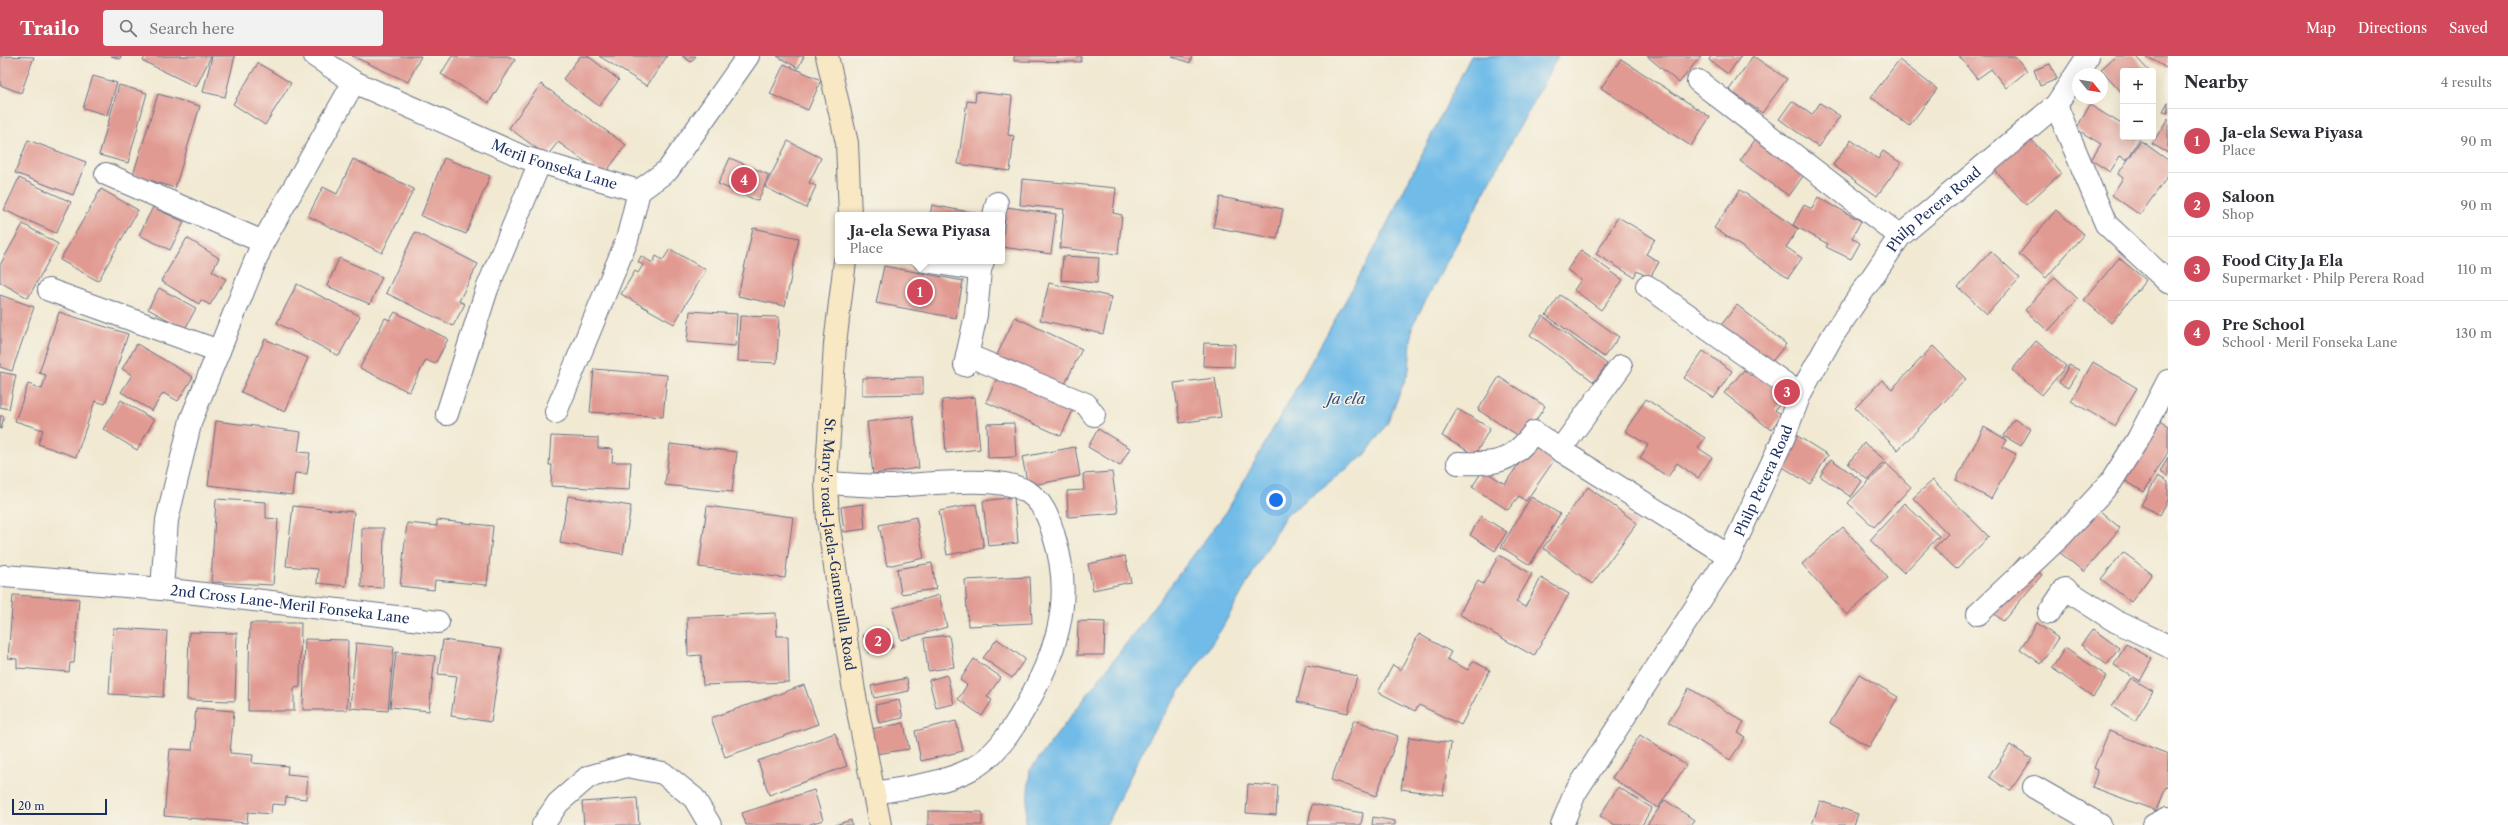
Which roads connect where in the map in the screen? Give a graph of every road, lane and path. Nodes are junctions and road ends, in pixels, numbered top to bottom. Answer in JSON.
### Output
{"nodes":[{"id":1,"x":315,"y":56,"type":"edge"},
{"id":2,"x":748,"y":56,"type":"edge"},
{"id":3,"x":827,"y":56,"type":"edge"},
{"id":4,"x":2088,"y":56,"type":"edge"},
{"id":5,"x":1698,"y":81,"type":"dead end"},
{"id":6,"x":354,"y":82,"type":"junction"},
{"id":7,"x":2056,"y":105,"type":"junction"},
{"id":8,"x":540,"y":162,"type":"junction"},
{"id":9,"x":106,"y":174,"type":"dead end"},
{"id":10,"x":639,"y":191,"type":"junction"},
{"id":11,"x":850,"y":212,"type":"edge"},
{"id":12,"x":1900,"y":236,"type":"junction"},
{"id":13,"x":263,"y":242,"type":"junction"},
{"id":14,"x":845,"y":264,"type":"edge"},
{"id":15,"x":968,"y":264,"type":"edge"},
{"id":16,"x":982,"y":265,"type":"edge"},
{"id":17,"x":2168,"y":282,"type":"edge"},
{"id":18,"x":1647,"y":286,"type":"dead end"},
{"id":19,"x":49,"y":290,"type":"dead end"},
{"id":20,"x":219,"y":350,"type":"junction"},
{"id":21,"x":1621,"y":366,"type":"dead end"},
{"id":22,"x":2168,"y":381,"type":"edge"},
{"id":23,"x":1800,"y":394,"type":"junction"},
{"id":24,"x":556,"y":412,"type":"dead end"},
{"id":25,"x":447,"y":414,"type":"dead end"},
{"id":26,"x":1094,"y":415,"type":"dead end"},
{"id":27,"x":1560,"y":450,"type":"junction"},
{"id":28,"x":1458,"y":463,"type":"dead end"},
{"id":29,"x":826,"y":483,"type":"junction"},
{"id":30,"x":1729,"y":556,"type":"junction"},
{"id":31,"x":4,"y":576,"type":"dead end"},
{"id":32,"x":162,"y":589,"type":"junction"},
{"id":33,"x":2049,"y":613,"type":"dead end"},
{"id":34,"x":1978,"y":614,"type":"dead end"},
{"id":35,"x":438,"y":622,"type":"dead end"},
{"id":36,"x":2168,"y":646,"type":"edge"},
{"id":37,"x":2034,"y":787,"type":"dead end"},
{"id":38,"x":874,"y":793,"type":"junction"},
{"id":39,"x":2168,"y":818,"type":"edge"},
{"id":40,"x":544,"y":825,"type":"edge"},
{"id":41,"x":710,"y":825,"type":"edge"},
{"id":42,"x":880,"y":825,"type":"edge"},
{"id":43,"x":1562,"y":825,"type":"edge"},
{"id":44,"x":2100,"y":825,"type":"edge"},
{"id":45,"x":2154,"y":825,"type":"edge"}],
"edges":[{"from":1,"to":6,"type":"street","name":"Meril Fonseka Lane"},
{"from":2,"to":10,"type":"street"},
{"from":3,"to":11,"type":"main road"},
{"from":4,"to":7,"type":"street","name":"Philp Perera Road"},
{"from":5,"to":12,"type":"street"},
{"from":6,"to":8,"type":"street","name":"Meril Fonseka Lane"},
{"from":6,"to":13,"type":"street","name":"2nd Cross Lane-Meril Fonseka Lane"},
{"from":7,"to":12,"type":"street","name":"Philp Perera Road"},
{"from":7,"to":17,"type":"street"},
{"from":8,"to":10,"type":"street","name":"Meril Fonseka Lane"},
{"from":8,"to":25,"type":"street"},
{"from":9,"to":13,"type":"street"},
{"from":10,"to":24,"type":"street"},
{"from":12,"to":23,"type":"street","name":"Philp Perera Road"},
{"from":13,"to":20,"type":"street","name":"2nd Cross Lane-Meril Fonseka Lane"},
{"from":14,"to":29,"type":"main road","name":"St. Mary's road-Jaela-Ganemulla Road"},
{"from":15,"to":16,"type":"street"},
{"from":16,"to":26,"type":"street"},
{"from":18,"to":23,"type":"street"},
{"from":19,"to":20,"type":"street"},
{"from":20,"to":32,"type":"street","name":"2nd Cross Lane-Meril Fonseka Lane"},
{"from":21,"to":27,"type":"street"},
{"from":22,"to":34,"type":"street"},
{"from":23,"to":30,"type":"street","name":"Philp Perera Road"},
{"from":27,"to":28,"type":"street"},
{"from":27,"to":30,"type":"street"},
{"from":29,"to":38,"type":"main road","name":"St. Mary's road-Jaela-Ganemulla Road"},
{"from":29,"to":38,"type":"street"},
{"from":30,"to":43,"type":"street","name":"Philp Perera Road"},
{"from":31,"to":32,"type":"street"},
{"from":32,"to":35,"type":"street","name":"2nd Cross Lane-Meril Fonseka Lane"},
{"from":33,"to":36,"type":"street"},
{"from":37,"to":44,"type":"street"},
{"from":38,"to":42,"type":"main road","name":"St. Mary's road-Jaela-Ganemulla Road"},
{"from":39,"to":45,"type":"street"},
{"from":40,"to":41,"type":"street"}]}
